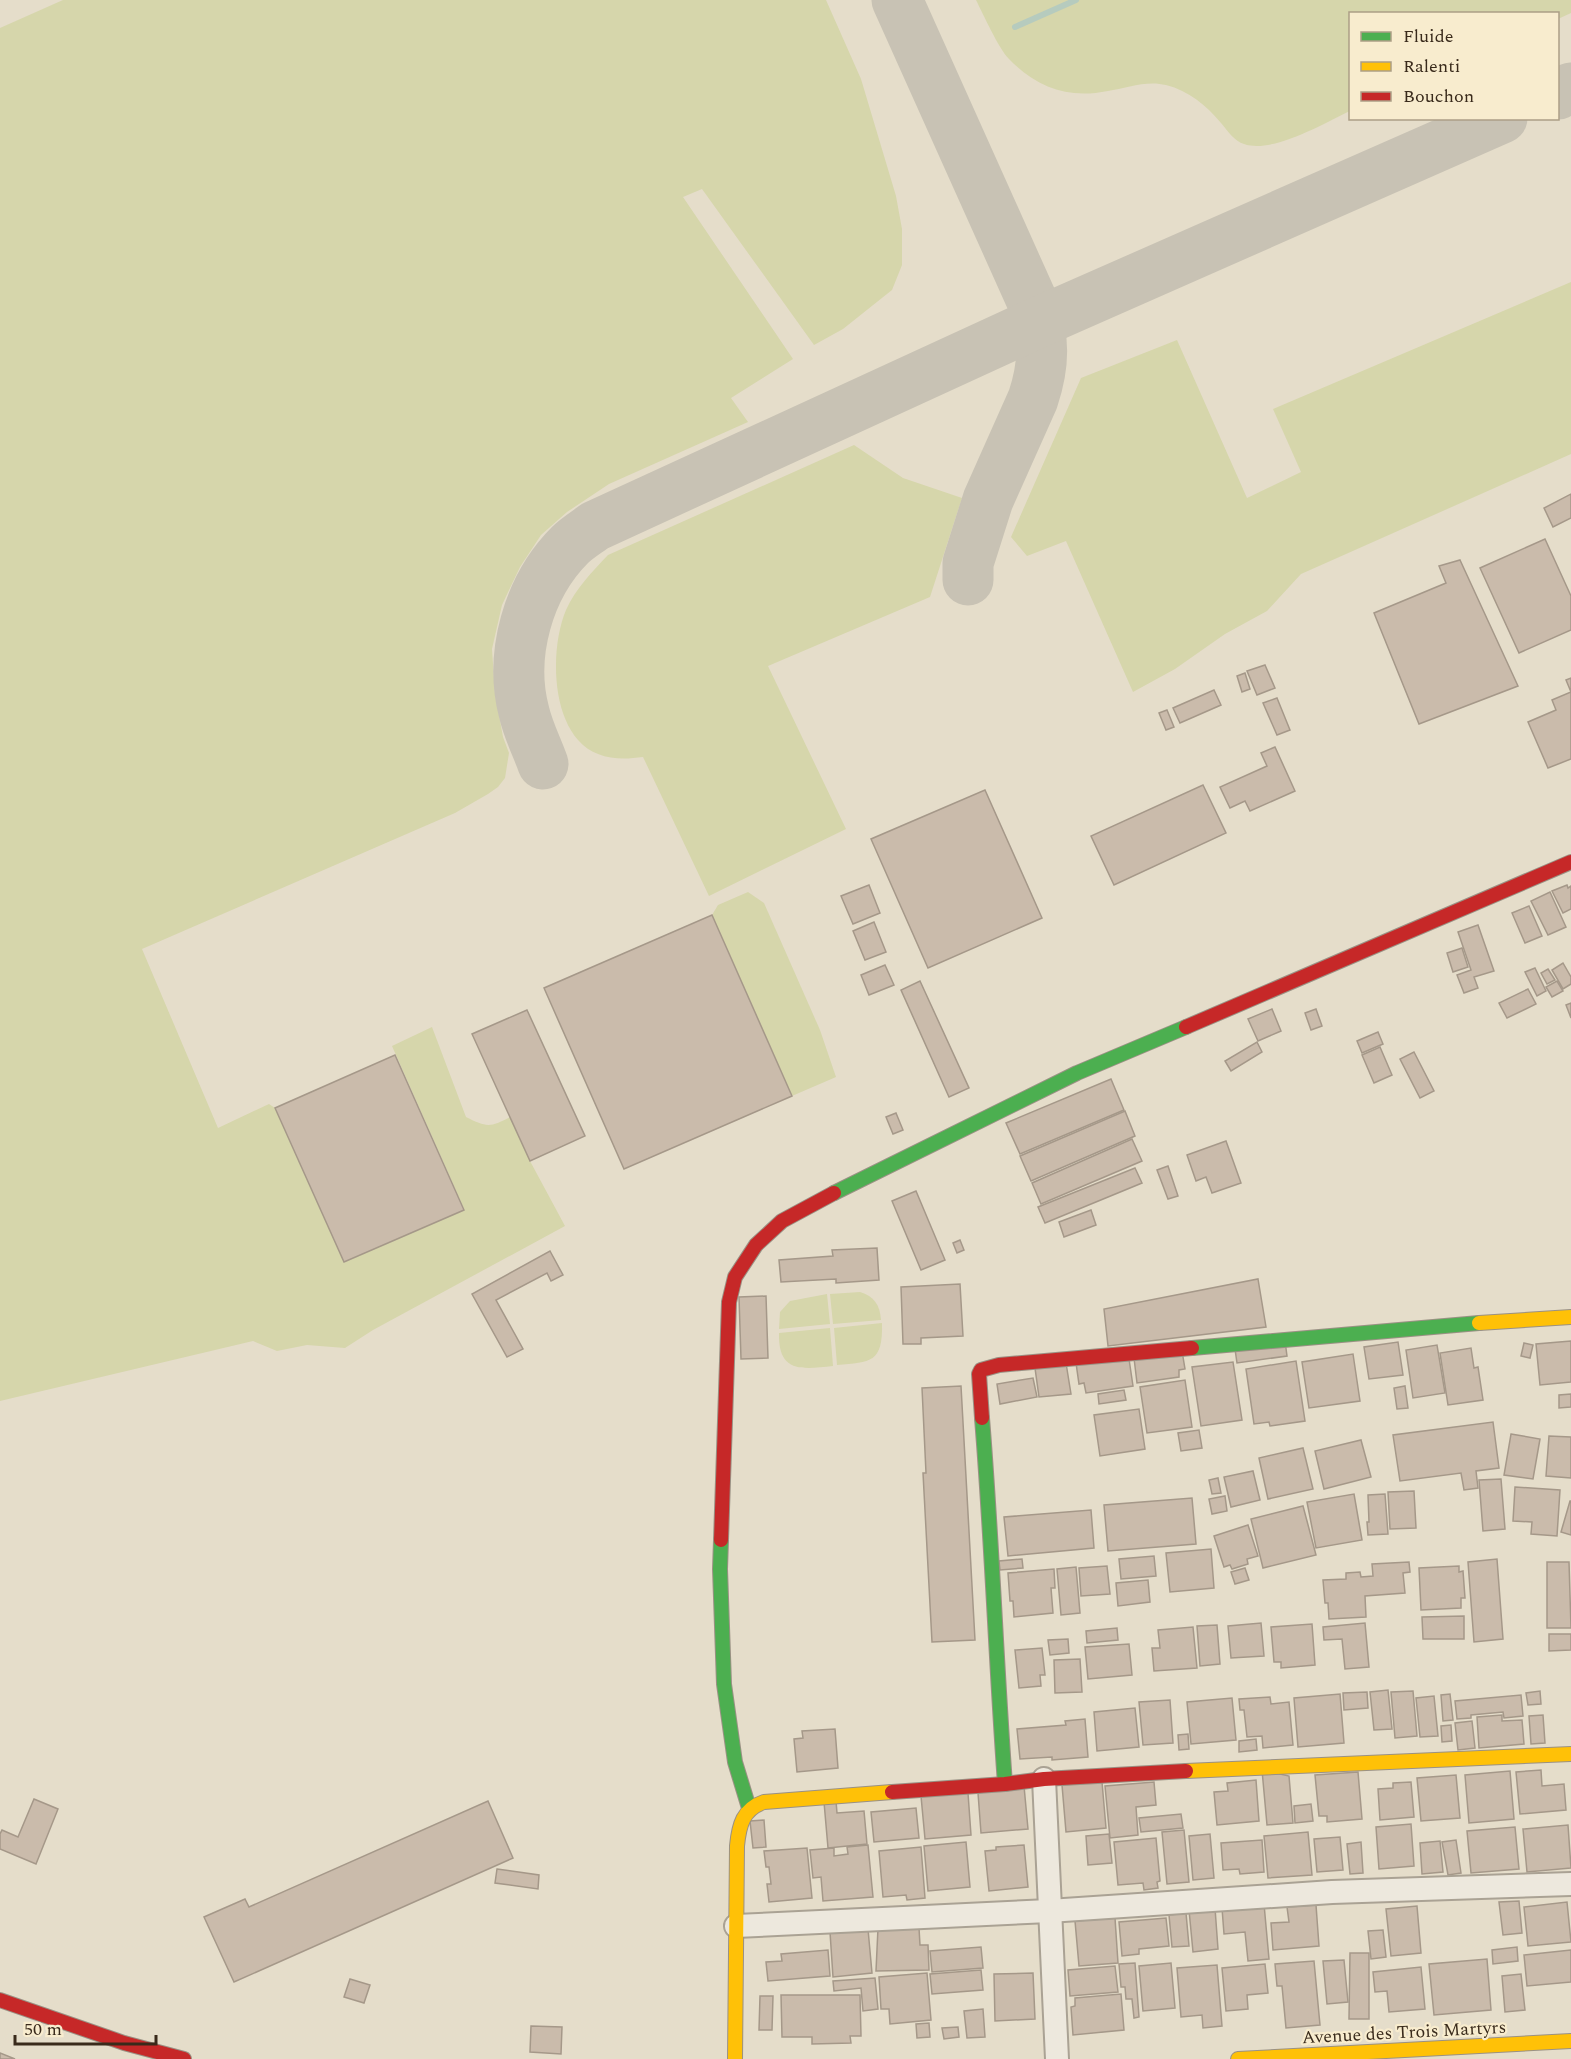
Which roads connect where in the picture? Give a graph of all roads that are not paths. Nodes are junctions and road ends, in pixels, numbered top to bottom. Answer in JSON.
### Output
{"nodes":[{"id":1,"x":1571,"y":862,"type":"edge"},
{"id":2,"x":1571,"y":1317,"type":"edge"},
{"id":3,"x":1571,"y":1754,"type":"edge"},
{"id":4,"x":1044,"y":1779,"type":"junction"},
{"id":5,"x":1005,"y":1784,"type":"junction"},
{"id":6,"x":749,"y":1808,"type":"junction"},
{"id":7,"x":1571,"y":1884,"type":"edge"},
{"id":8,"x":1049,"y":1911,"type":"junction"},
{"id":9,"x":736,"y":1926,"type":"junction"},
{"id":10,"x":0,"y":2000,"type":"edge"},
{"id":11,"x":1571,"y":2041,"type":"edge"},
{"id":12,"x":1304,"y":2057,"type":"edge"},
{"id":13,"x":184,"y":2059,"type":"edge"},
{"id":14,"x":735,"y":2059,"type":"edge"},
{"id":15,"x":1057,"y":2059,"type":"edge"},
{"id":16,"x":1238,"y":2059,"type":"edge"}],
"edges":[{"from":1,"to":6,"type":"street"},
{"from":2,"to":5,"type":"street"},
{"from":3,"to":4,"type":"street"},
{"from":4,"to":5,"type":"street"},
{"from":4,"to":8,"type":"street"},
{"from":5,"to":6,"type":"street"},
{"from":6,"to":9,"type":"street"},
{"from":7,"to":8,"type":"street"},
{"from":8,"to":9,"type":"street"},
{"from":8,"to":15,"type":"street"},
{"from":9,"to":14,"type":"street"},
{"from":10,"to":13,"type":"street"},
{"from":11,"to":12,"type":"street","name":"Avenue des Trois Martyrs"},
{"from":12,"to":16,"type":"street","name":"Avenue des Trois Martyrs"}]}
